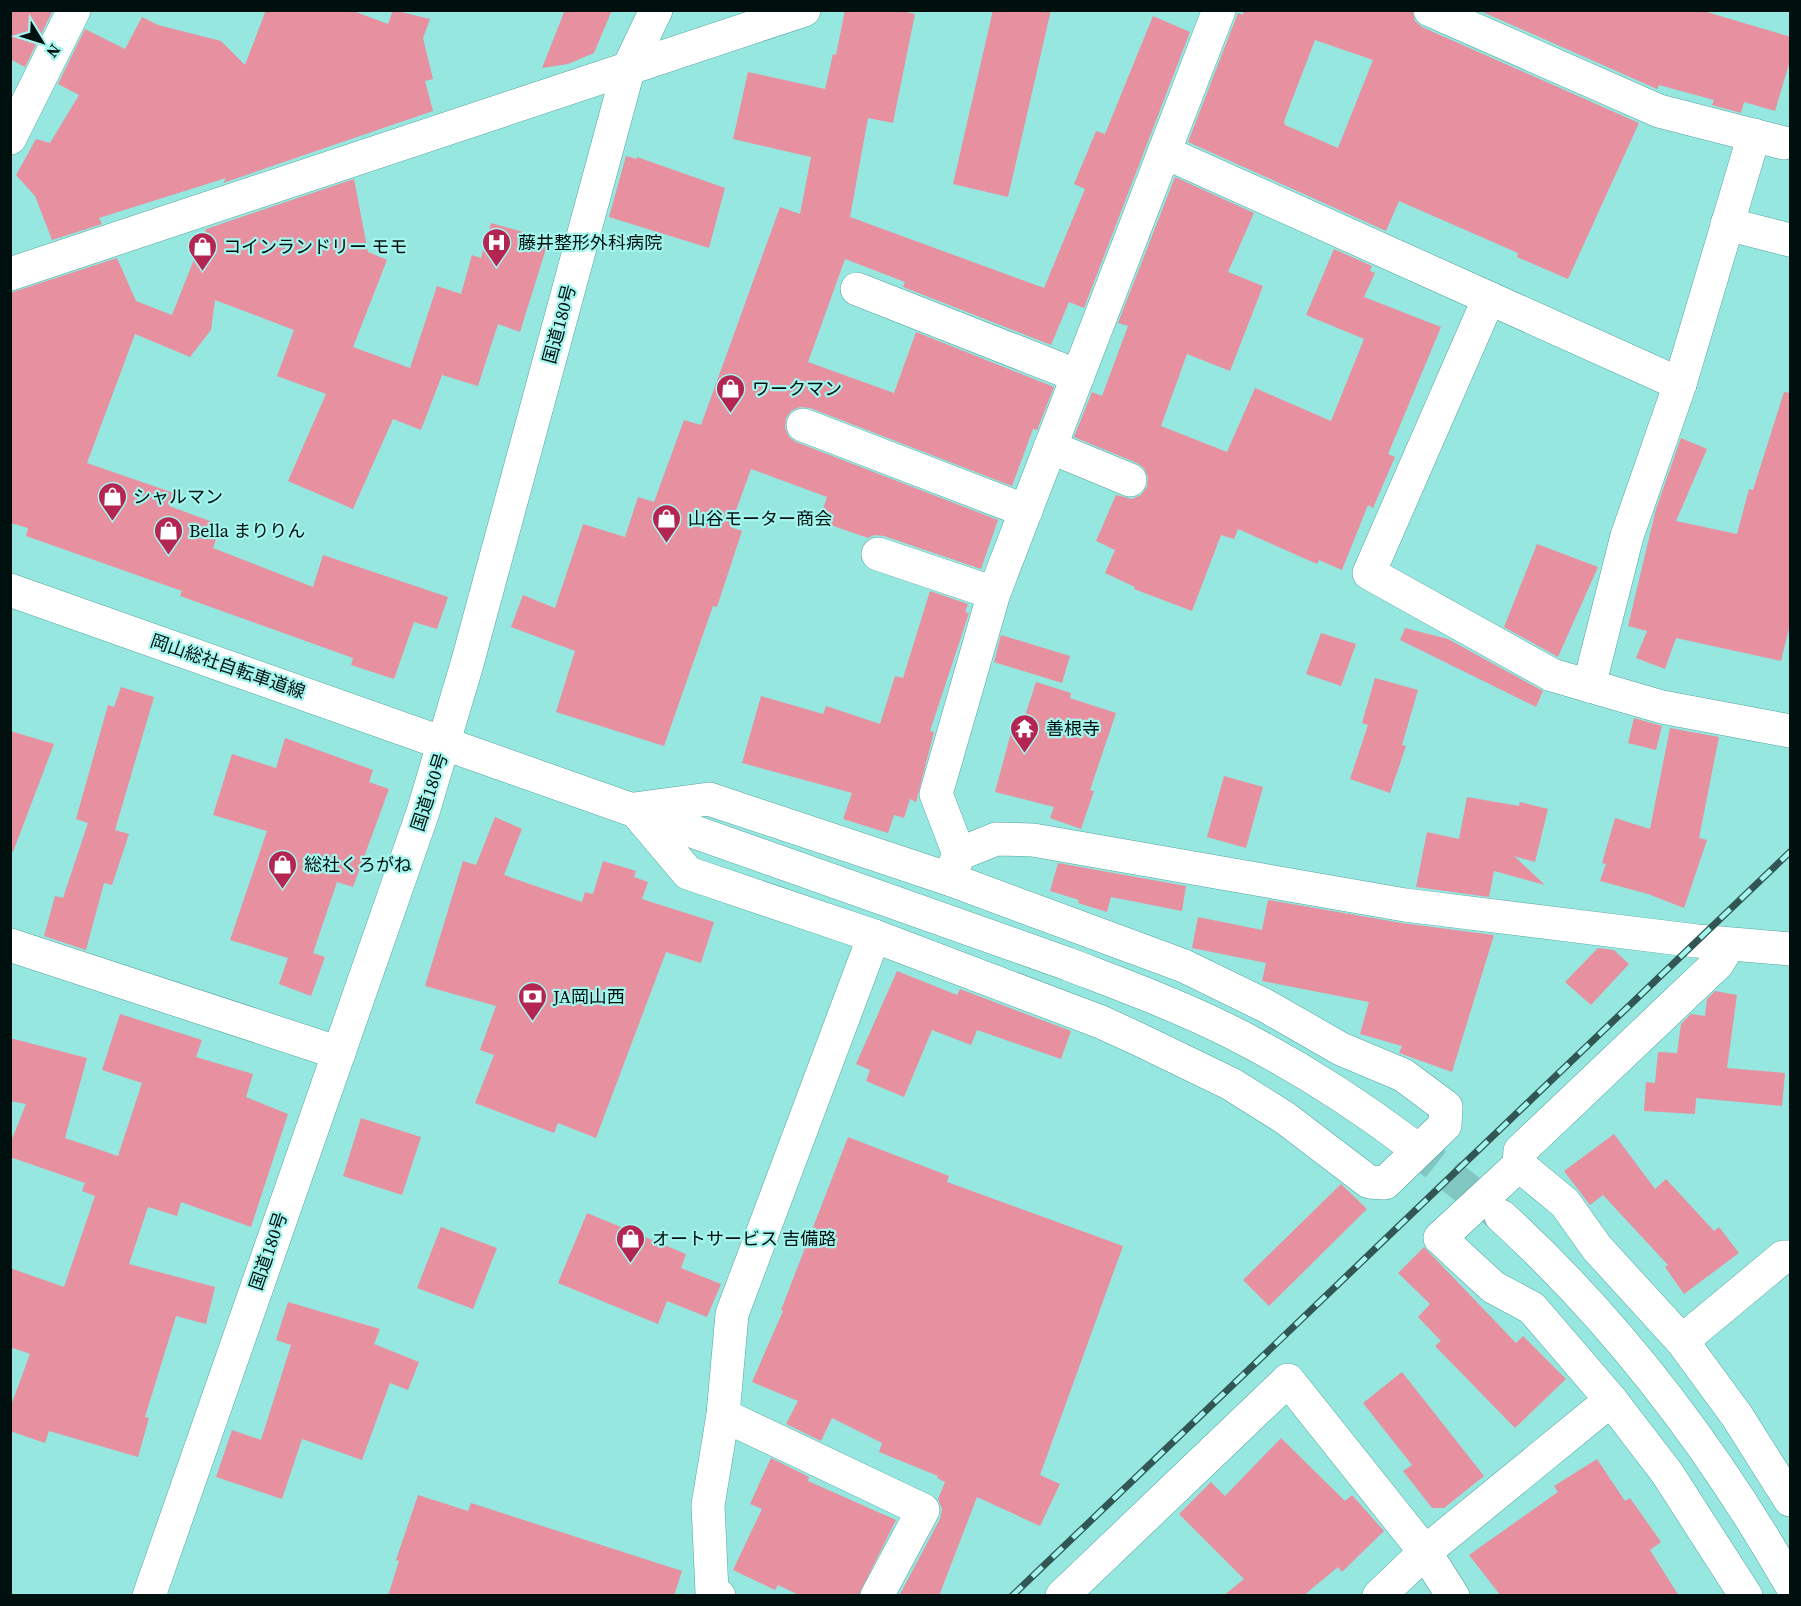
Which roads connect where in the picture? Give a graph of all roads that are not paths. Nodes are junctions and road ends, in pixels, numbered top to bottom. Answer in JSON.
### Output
{"nodes":[{"id":1,"x":74,"y":10,"type":"edge"},
{"id":2,"x":656,"y":10,"type":"edge"},
{"id":3,"x":804,"y":10,"type":"edge"},
{"id":4,"x":1219,"y":10,"type":"edge"},
{"id":5,"x":1430,"y":10,"type":"edge"},
{"id":6,"x":629,"y":67,"type":"junction"},
{"id":7,"x":10,"y":138,"type":"edge"},
{"id":8,"x":1164,"y":152,"type":"junction"},
{"id":9,"x":1727,"y":224,"type":"junction"},
{"id":10,"x":1791,"y":240,"type":"edge"},
{"id":11,"x":10,"y":274,"type":"edge"},
{"id":12,"x":858,"y":289,"type":"dead end"},
{"id":13,"x":1489,"y":298,"type":"junction"},
{"id":14,"x":1078,"y":376,"type":"junction"},
{"id":15,"x":1680,"y":384,"type":"junction"},
{"id":16,"x":803,"y":425,"type":"dead end"},
{"id":17,"x":1050,"y":447,"type":"junction"},
{"id":18,"x":1130,"y":480,"type":"dead end"},
{"id":19,"x":1026,"y":511,"type":"junction"},
{"id":20,"x":878,"y":554,"type":"dead end"},
{"id":21,"x":10,"y":591,"type":"edge"},
{"id":22,"x":994,"y":593,"type":"junction"},
{"id":23,"x":1589,"y":686,"type":"junction"},
{"id":24,"x":1791,"y":731,"type":"edge"},
{"id":25,"x":445,"y":742,"type":"junction"},
{"id":26,"x":634,"y":809,"type":"junction"},
{"id":27,"x":954,"y":867,"type":"junction"},
{"id":28,"x":874,"y":936,"type":"junction"},
{"id":29,"x":10,"y":945,"type":"edge"},
{"id":30,"x":1729,"y":945,"type":"junction"},
{"id":31,"x":1791,"y":949,"type":"edge"},
{"id":32,"x":339,"y":1053,"type":"junction"},
{"id":33,"x":1410,"y":1144,"type":"tunnel mouth"},
{"id":34,"x":1518,"y":1165,"type":"junction"},
{"id":35,"x":1501,"y":1216,"type":"tunnel mouth"},
{"id":36,"x":1791,"y":1257,"type":"edge"},
{"id":37,"x":1683,"y":1341,"type":"junction"},
{"id":38,"x":1611,"y":1400,"type":"junction"},
{"id":39,"x":723,"y":1415,"type":"junction"},
{"id":40,"x":1791,"y":1500,"type":"edge"},
{"id":41,"x":1425,"y":1552,"type":"junction"},
{"id":42,"x":1791,"y":1583,"type":"edge"},
{"id":43,"x":149,"y":1596,"type":"edge"},
{"id":44,"x":720,"y":1596,"type":"edge"},
{"id":45,"x":877,"y":1596,"type":"edge"},
{"id":46,"x":1062,"y":1596,"type":"edge"},
{"id":47,"x":1379,"y":1596,"type":"edge"},
{"id":48,"x":1453,"y":1596,"type":"edge"},
{"id":49,"x":1746,"y":1596,"type":"edge"}],
"edges":[{"from":1,"to":7,"type":"main road"},
{"from":2,"to":6,"type":"main road","name":"国道180号"},
{"from":3,"to":6,"type":"main road"},
{"from":4,"to":8,"type":"main road"},
{"from":5,"to":9,"type":"main road"},
{"from":6,"to":11,"type":"main road"},
{"from":6,"to":25,"type":"main road","name":"国道180号"},
{"from":8,"to":13,"type":"main road"},
{"from":8,"to":14,"type":"main road"},
{"from":9,"to":10,"type":"main road"},
{"from":9,"to":15,"type":"main road"},
{"from":12,"to":14,"type":"main road"},
{"from":13,"to":15,"type":"main road"},
{"from":13,"to":23,"type":"main road"},
{"from":14,"to":17,"type":"main road"},
{"from":15,"to":23,"type":"main road"},
{"from":16,"to":19,"type":"main road"},
{"from":17,"to":18,"type":"main road"},
{"from":17,"to":19,"type":"main road"},
{"from":19,"to":22,"type":"main road"},
{"from":20,"to":22,"type":"main road"},
{"from":21,"to":25,"type":"main road","name":"岡山総社自転車道線"},
{"from":22,"to":27,"type":"main road"},
{"from":23,"to":24,"type":"main road"},
{"from":25,"to":26,"type":"main road","name":"岡山総社自転車道線"},
{"from":25,"to":32,"type":"main road","name":"国道180号"},
{"from":26,"to":27,"type":"main road"},
{"from":26,"to":28,"type":"main road"},
{"from":26,"to":33,"type":"main road","name":"岡山総社自転車道線"},
{"from":27,"to":28,"type":"main road"},
{"from":27,"to":30,"type":"main road"},
{"from":28,"to":39,"type":"main road"},
{"from":29,"to":32,"type":"main road"},
{"from":30,"to":31,"type":"main road"},
{"from":30,"to":34,"type":"main road"},
{"from":32,"to":43,"type":"main road","name":"国道180号"},
{"from":34,"to":37,"type":"main road"},
{"from":34,"to":38,"type":"main road"},
{"from":35,"to":42,"type":"main road"},
{"from":36,"to":37,"type":"main road"},
{"from":37,"to":40,"type":"main road"},
{"from":38,"to":41,"type":"main road"},
{"from":38,"to":49,"type":"main road"},
{"from":39,"to":44,"type":"main road"},
{"from":39,"to":45,"type":"main road"},
{"from":41,"to":46,"type":"main road"},
{"from":41,"to":47,"type":"main road"},
{"from":41,"to":48,"type":"main road"}]}
